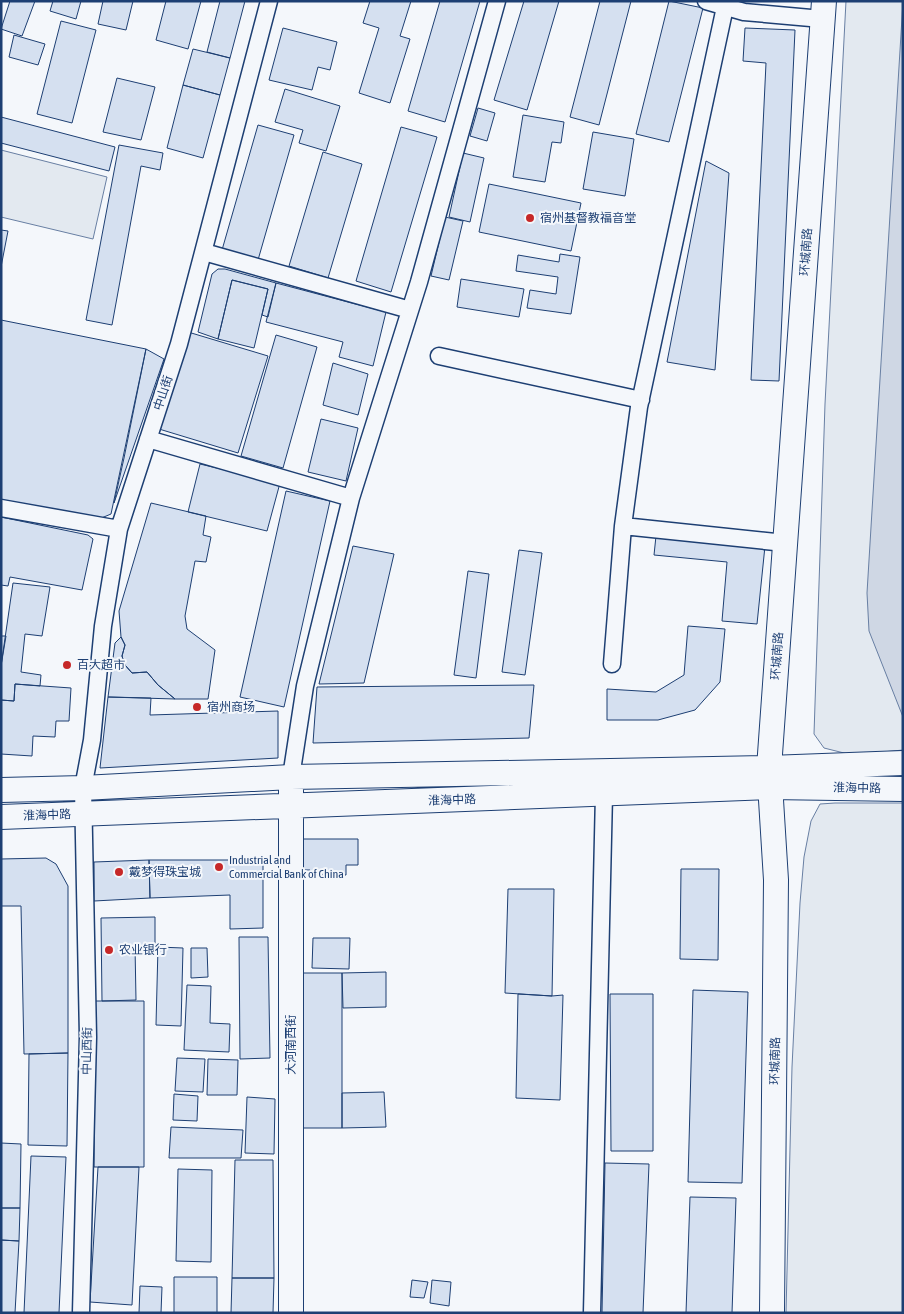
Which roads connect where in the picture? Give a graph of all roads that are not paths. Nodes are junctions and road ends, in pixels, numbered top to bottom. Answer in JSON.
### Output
{"nodes":[{"id":1,"x":269,"y":1,"type":"edge"},
{"id":2,"x":497,"y":1,"type":"edge"},
{"id":3,"x":706,"y":1,"type":"edge"},
{"id":4,"x":726,"y":7,"type":"junction"},
{"id":5,"x":823,"y":10,"type":"edge"},
{"id":6,"x":204,"y":252,"type":"junction"},
{"id":7,"x":410,"y":310,"type":"junction"},
{"id":8,"x":439,"y":356,"type":"dead end"},
{"id":9,"x":641,"y":400,"type":"junction"},
{"id":10,"x":148,"y":439,"type":"junction"},
{"id":11,"x":351,"y":498,"type":"junction"},
{"id":12,"x":1,"y":508,"type":"edge"},
{"id":13,"x":623,"y":526,"type":"junction"},
{"id":14,"x":119,"y":530,"type":"junction"},
{"id":15,"x":785,"y":543,"type":"junction"},
{"id":16,"x":612,"y":664,"type":"dead end"},
{"id":17,"x":893,"y":763,"type":"edge"},
{"id":18,"x":291,"y":777,"type":"junction"},
{"id":19,"x":769,"y":778,"type":"junction"},
{"id":20,"x":83,"y":788,"type":"junction"},
{"id":21,"x":903,"y":789,"type":"edge"},
{"id":22,"x":1,"y":790,"type":"edge"},
{"id":23,"x":604,"y":794,"type":"junction"},
{"id":24,"x":291,"y":806,"type":"junction"},
{"id":25,"x":83,"y":814,"type":"junction"},
{"id":26,"x":1,"y":817,"type":"edge"},
{"id":27,"x":81,"y":1313,"type":"edge"},
{"id":28,"x":292,"y":1313,"type":"edge"},
{"id":29,"x":592,"y":1313,"type":"edge"},
{"id":30,"x":772,"y":1313,"type":"edge"}],
"edges":[{"from":1,"to":6,"type":"street","name":"中山街"},
{"from":2,"to":7,"type":"street"},
{"from":3,"to":4,"type":"street"},
{"from":4,"to":5,"type":"street"},
{"from":4,"to":9,"type":"street"},
{"from":5,"to":15,"type":"main road","name":"环城南路"},
{"from":6,"to":7,"type":"street"},
{"from":6,"to":10,"type":"street","name":"中山街"},
{"from":7,"to":11,"type":"street"},
{"from":8,"to":9,"type":"street"},
{"from":9,"to":13,"type":"street"},
{"from":10,"to":11,"type":"street"},
{"from":10,"to":14,"type":"street","name":"中山街"},
{"from":11,"to":18,"type":"street"},
{"from":12,"to":14,"type":"street"},
{"from":13,"to":15,"type":"street"},
{"from":13,"to":16,"type":"street"},
{"from":14,"to":20,"type":"street","name":"中山街"},
{"from":15,"to":19,"type":"main road","name":"环城南路"},
{"from":17,"to":19,"type":"main road","name":"淮海中路"},
{"from":18,"to":19,"type":"main road","name":"淮海中路"},
{"from":18,"to":20,"type":"main road","name":"淮海中路"},
{"from":18,"to":24,"type":"main road","name":"大河南西街"},
{"from":19,"to":21,"type":"main road","name":"淮海中路"},
{"from":19,"to":23,"type":"main road","name":"淮海中路"},
{"from":19,"to":30,"type":"main road","name":"环城南路"},
{"from":20,"to":22,"type":"main road","name":"淮海中路"},
{"from":20,"to":25,"type":"street","name":"中山西街"},
{"from":23,"to":24,"type":"main road","name":"淮海中路"},
{"from":23,"to":29,"type":"street"},
{"from":24,"to":25,"type":"main road","name":"淮海中路"},
{"from":24,"to":28,"type":"main road","name":"大河南西街"},
{"from":25,"to":26,"type":"main road","name":"淮海中路"},
{"from":25,"to":27,"type":"street","name":"中山西街"}]}
